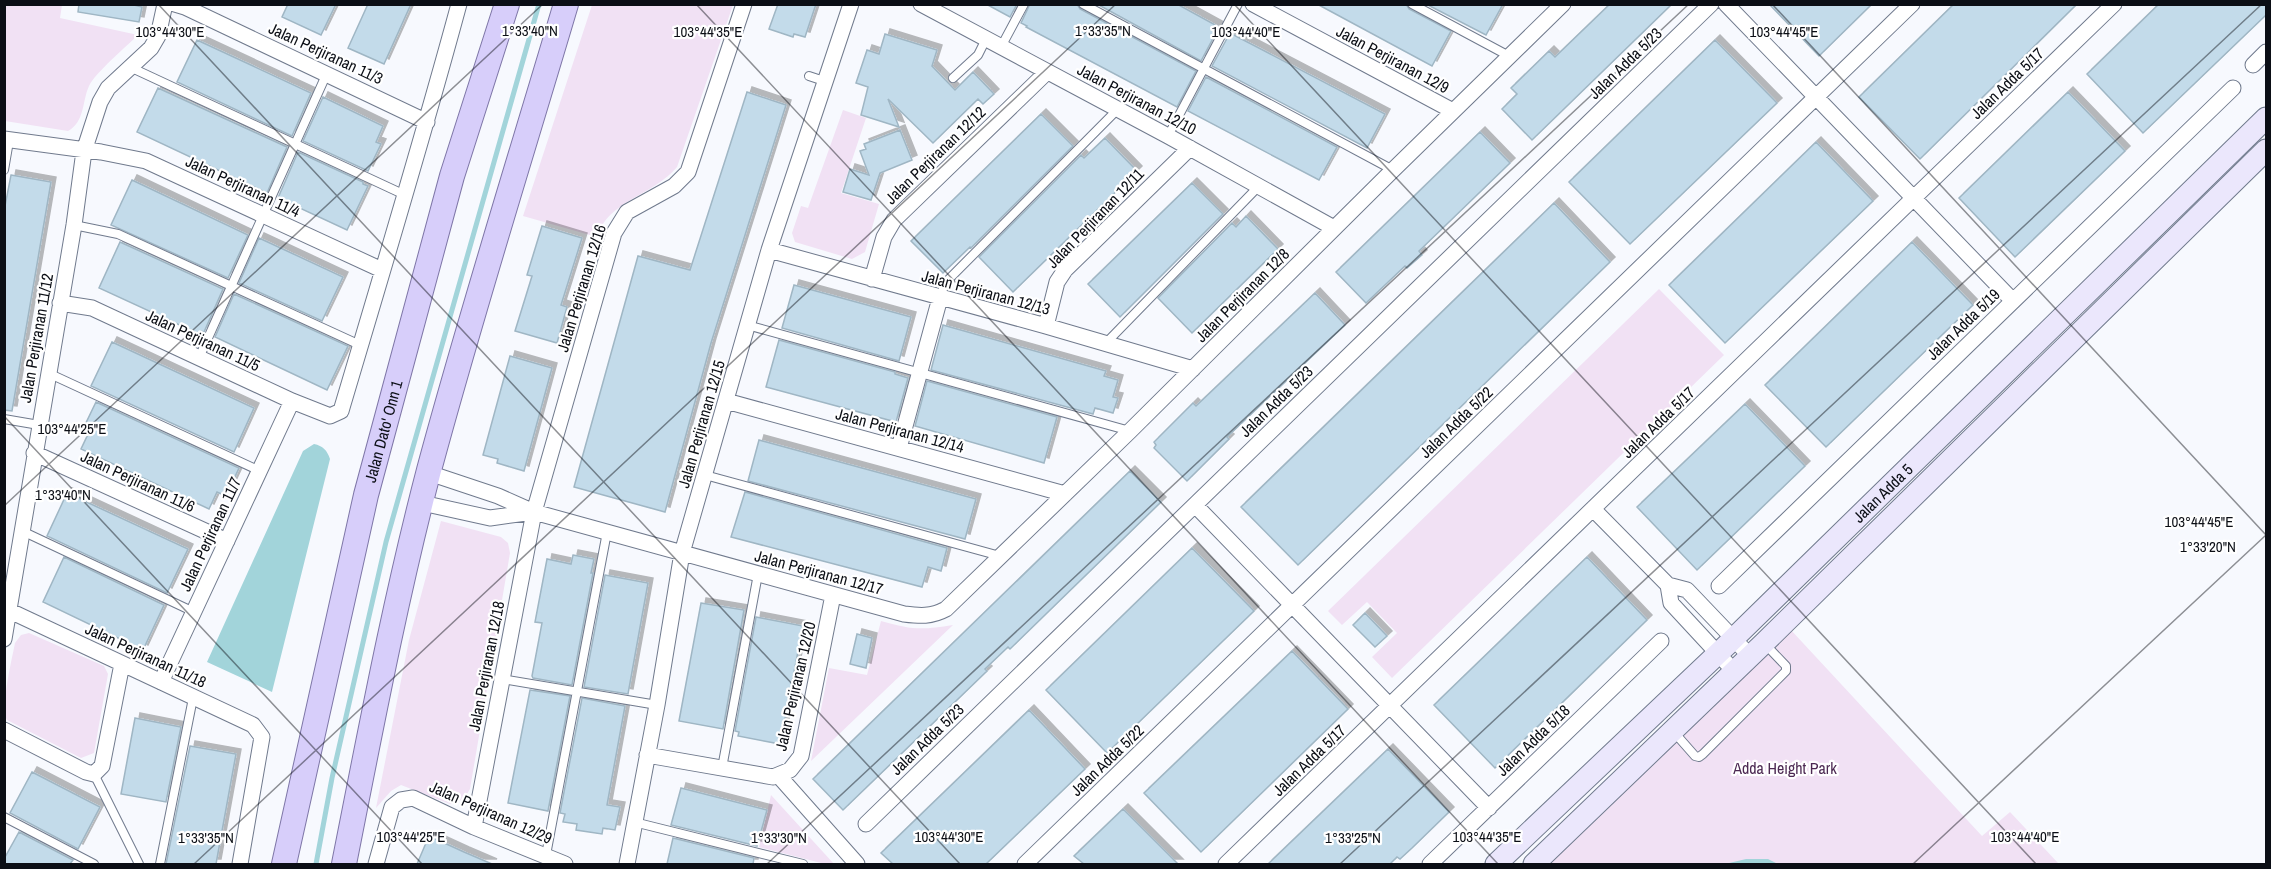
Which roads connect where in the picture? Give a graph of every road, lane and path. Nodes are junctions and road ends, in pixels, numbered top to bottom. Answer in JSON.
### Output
{"nodes":[{"id":1,"x":165,"y":4,"type":"edge"},
{"id":2,"x":175,"y":4,"type":"edge"},
{"id":3,"x":459,"y":4,"type":"edge"},
{"id":4,"x":507,"y":4,"type":"edge"},
{"id":5,"x":566,"y":4,"type":"edge"},
{"id":6,"x":744,"y":4,"type":"edge"},
{"id":7,"x":851,"y":4,"type":"edge"},
{"id":8,"x":921,"y":4,"type":"edge"},
{"id":9,"x":1024,"y":4,"type":"edge"},
{"id":10,"x":1083,"y":4,"type":"edge"},
{"id":11,"x":1238,"y":4,"type":"edge"},
{"id":12,"x":1253,"y":4,"type":"edge"},
{"id":13,"x":1412,"y":4,"type":"edge"},
{"id":14,"x":1563,"y":4,"type":"edge"},
{"id":15,"x":1711,"y":4,"type":"edge"},
{"id":16,"x":1726,"y":4,"type":"edge"},
{"id":17,"x":1912,"y":4,"type":"edge"},
{"id":18,"x":2114,"y":4,"type":"edge"},
{"id":19,"x":986,"y":39,"type":"junction"},
{"id":20,"x":1001,"y":47,"type":"junction"},
{"id":21,"x":2266,"y":52,"type":"edge"},
{"id":22,"x":1509,"y":56,"type":"junction"},
{"id":23,"x":2253,"y":65,"type":"dead end"},
{"id":24,"x":132,"y":68,"type":"junction"},
{"id":25,"x":1204,"y":69,"type":"junction"},
{"id":26,"x":1047,"y":72,"type":"junction"},
{"id":27,"x":327,"y":73,"type":"junction"},
{"id":28,"x":809,"y":76,"type":"dead end"},
{"id":29,"x":954,"y":78,"type":"dead end"},
{"id":30,"x":824,"y":81,"type":"junction"},
{"id":31,"x":2233,"y":88,"type":"dead end"},
{"id":32,"x":1816,"y":98,"type":"junction"},
{"id":33,"x":1117,"y":110,"type":"junction"},
{"id":34,"x":1453,"y":111,"type":"junction"},
{"id":35,"x":2266,"y":118,"type":"edge"},
{"id":36,"x":427,"y":122,"type":"junction"},
{"id":37,"x":1168,"y":136,"type":"junction"},
{"id":38,"x":7,"y":140,"type":"edge"},
{"id":39,"x":294,"y":145,"type":"junction"},
{"id":40,"x":1190,"y":148,"type":"junction"},
{"id":41,"x":2266,"y":150,"type":"edge"},
{"id":42,"x":84,"y":151,"type":"junction"},
{"id":43,"x":4,"y":170,"type":"edge"},
{"id":44,"x":1393,"y":170,"type":"junction"},
{"id":45,"x":2203,"y":181,"type":"junction"},
{"id":46,"x":1259,"y":186,"type":"junction"},
{"id":47,"x":405,"y":195,"type":"junction"},
{"id":48,"x":1914,"y":198,"type":"junction"},
{"id":49,"x":2218,"y":198,"type":"junction"},
{"id":50,"x":262,"y":216,"type":"junction"},
{"id":51,"x":74,"y":225,"type":"junction"},
{"id":52,"x":1334,"y":228,"type":"junction"},
{"id":53,"x":769,"y":250,"type":"junction"},
{"id":54,"x":382,"y":270,"type":"junction"},
{"id":55,"x":872,"y":279,"type":"junction"},
{"id":56,"x":231,"y":287,"type":"junction"},
{"id":57,"x":939,"y":298,"type":"junction"},
{"id":58,"x":2013,"y":301,"type":"junction"},
{"id":59,"x":60,"y":303,"type":"junction"},
{"id":60,"x":747,"y":325,"type":"junction"},
{"id":61,"x":1046,"y":326,"type":"junction"},
{"id":62,"x":360,"y":345,"type":"junction"},
{"id":63,"x":1105,"y":345,"type":"junction"},
{"id":64,"x":199,"y":358,"type":"junction"},
{"id":65,"x":1193,"y":369,"type":"junction"},
{"id":66,"x":48,"y":373,"type":"junction"},
{"id":67,"x":919,"y":373,"type":"junction"},
{"id":68,"x":292,"y":401,"type":"junction"},
{"id":69,"x":726,"y":401,"type":"junction"},
{"id":70,"x":4,"y":419,"type":"edge"},
{"id":71,"x":39,"y":425,"type":"junction"},
{"id":72,"x":1130,"y":431,"type":"junction"},
{"id":73,"x":899,"y":448,"type":"junction"},
{"id":74,"x":34,"y":453,"type":"junction"},
{"id":75,"x":260,"y":471,"type":"junction"},
{"id":76,"x":429,"y":472,"type":"junction"},
{"id":77,"x":705,"y":475,"type":"junction"},
{"id":78,"x":1065,"y":494,"type":"junction"},
{"id":79,"x":422,"y":503,"type":"junction"},
{"id":80,"x":1195,"y":505,"type":"junction"},
{"id":81,"x":1593,"y":509,"type":"junction"},
{"id":82,"x":534,"y":512,"type":"junction"},
{"id":83,"x":22,"y":531,"type":"junction"},
{"id":84,"x":607,"y":532,"type":"junction"},
{"id":85,"x":227,"y":541,"type":"junction"},
{"id":86,"x":682,"y":553,"type":"junction"},
{"id":87,"x":1000,"y":556,"type":"junction"},
{"id":88,"x":758,"y":574,"type":"junction"},
{"id":89,"x":1668,"y":585,"type":"junction"},
{"id":90,"x":1719,"y":586,"type":"dead end"},
{"id":91,"x":834,"y":596,"type":"junction"},
{"id":92,"x":1292,"y":606,"type":"junction"},
{"id":93,"x":946,"y":609,"type":"joint"},
{"id":94,"x":194,"y":612,"type":"junction"},
{"id":95,"x":6,"y":625,"type":"edge"},
{"id":96,"x":1734,"y":638,"type":"junction"},
{"id":97,"x":1661,"y":641,"type":"dead end"},
{"id":98,"x":1757,"y":650,"type":"junction"},
{"id":99,"x":1717,"y":654,"type":"junction"},
{"id":100,"x":122,"y":664,"type":"junction"},
{"id":101,"x":1734,"y":671,"type":"junction"},
{"id":102,"x":502,"y":679,"type":"junction"},
{"id":103,"x":161,"y":682,"type":"junction"},
{"id":104,"x":577,"y":692,"type":"junction"},
{"id":105,"x":193,"y":698,"type":"junction"},
{"id":106,"x":657,"y":705,"type":"junction"},
{"id":107,"x":1390,"y":706,"type":"junction"},
{"id":108,"x":4,"y":730,"type":"edge"},
{"id":109,"x":1673,"y":730,"type":"junction"},
{"id":110,"x":646,"y":755,"type":"junction"},
{"id":111,"x":722,"y":768,"type":"junction"},
{"id":112,"x":94,"y":774,"type":"junction"},
{"id":113,"x":778,"y":775,"type":"junction"},
{"id":114,"x":1489,"y":808,"type":"junction"},
{"id":115,"x":4,"y":817,"type":"edge"},
{"id":116,"x":634,"y":822,"type":"junction"},
{"id":117,"x":866,"y":824,"type":"dead end"},
{"id":118,"x":474,"y":827,"type":"junction"},
{"id":119,"x":546,"y":855,"type":"junction"},
{"id":120,"x":94,"y":864,"type":"edge"},
{"id":121,"x":139,"y":864,"type":"edge"},
{"id":122,"x":160,"y":864,"type":"edge"},
{"id":123,"x":240,"y":864,"type":"edge"},
{"id":124,"x":284,"y":864,"type":"edge"},
{"id":125,"x":344,"y":864,"type":"edge"},
{"id":126,"x":376,"y":864,"type":"edge"},
{"id":127,"x":565,"y":864,"type":"edge"},
{"id":128,"x":627,"y":864,"type":"edge"},
{"id":129,"x":803,"y":864,"type":"edge"},
{"id":130,"x":857,"y":864,"type":"edge"},
{"id":131,"x":1025,"y":864,"type":"edge"},
{"id":132,"x":1227,"y":864,"type":"edge"},
{"id":133,"x":1430,"y":864,"type":"edge"},
{"id":134,"x":1496,"y":864,"type":"edge"},
{"id":135,"x":1534,"y":864,"type":"edge"}],
"edges":[{"from":1,"to":24,"type":"street","name":"Jalan Perjiranan 11/12"},
{"from":2,"to":27,"type":"street","name":"Jalan Perjiranan 11/3"},
{"from":3,"to":36,"type":"street"},
{"from":4,"to":124,"type":"main road","name":"Jalan Dato' Onn 1"},
{"from":5,"to":76,"type":"main road"},
{"from":6,"to":82,"type":"street","name":"Jalan Perjiranan 12/16"},
{"from":7,"to":30,"type":"street","name":"Jalan Perjiranan 12/15"},
{"from":8,"to":19,"type":"street","name":"Jalan Perjiranan 12/10"},
{"from":9,"to":20,"type":"lane"},
{"from":10,"to":25,"type":"lane"},
{"from":11,"to":25,"type":"lane"},
{"from":12,"to":34,"type":"street","name":"Jalan Perjiranan 12/9"},
{"from":13,"to":22,"type":"lane"},
{"from":14,"to":22,"type":"street","name":"Jalan Perjiranan 12/8"},
{"from":15,"to":80,"type":"street","name":"Jalan Adda 5/23"},
{"from":16,"to":32,"type":"street"},
{"from":17,"to":32,"type":"street","name":"Jalan Adda 5/22"},
{"from":18,"to":48,"type":"street","name":"Jalan Adda 5/17"},
{"from":19,"to":20,"type":"street","name":"Jalan Perjiranan 12/10"},
{"from":19,"to":29,"type":"lane"},
{"from":20,"to":26,"type":"street","name":"Jalan Perjiranan 12/10"},
{"from":21,"to":23,"type":"street"},
{"from":22,"to":34,"type":"street","name":"Jalan Perjiranan 12/8"},
{"from":24,"to":39,"type":"lane"},
{"from":24,"to":42,"type":"street","name":"Jalan Perjiranan 11/12"},
{"from":25,"to":37,"type":"lane"},
{"from":25,"to":44,"type":"lane"},
{"from":26,"to":33,"type":"street","name":"Jalan Perjiranan 12/10"},
{"from":26,"to":55,"type":"street","name":"Jalan Perjiranan 12/12"},
{"from":27,"to":36,"type":"street","name":"Jalan Perjiranan 11/3"},
{"from":27,"to":39,"type":"lane"},
{"from":28,"to":30,"type":"lane"},
{"from":30,"to":53,"type":"street","name":"Jalan Perjiranan 12/15"},
{"from":31,"to":58,"type":"street","name":"Jalan Adda 5/19"},
{"from":32,"to":48,"type":"street"},
{"from":32,"to":92,"type":"street","name":"Jalan Adda 5/22"},
{"from":33,"to":37,"type":"street","name":"Jalan Perjiranan 12/10"},
{"from":33,"to":57,"type":"lane"},
{"from":34,"to":44,"type":"street","name":"Jalan Perjiranan 12/8"},
{"from":35,"to":45,"type":"main road","name":"Jalan Adda 5"},
{"from":36,"to":47,"type":"street"},
{"from":37,"to":40,"type":"street","name":"Jalan Perjiranan 12/10"},
{"from":38,"to":42,"type":"street","name":"Jalan Perjiranan 11/4"},
{"from":38,"to":43,"type":"lane"},
{"from":39,"to":47,"type":"lane"},
{"from":39,"to":50,"type":"lane"},
{"from":40,"to":46,"type":"street","name":"Jalan Perjiranan 12/10"},
{"from":40,"to":61,"type":"street","name":"Jalan Perjiranan 12/11"},
{"from":41,"to":49,"type":"main road","name":"Jalan Adda 5"},
{"from":42,"to":50,"type":"street","name":"Jalan Perjiranan 11/4"},
{"from":42,"to":51,"type":"street","name":"Jalan Perjiranan 11/12"},
{"from":44,"to":52,"type":"street","name":"Jalan Perjiranan 12/8"},
{"from":45,"to":49,"type":"main road"},
{"from":45,"to":96,"type":"main road","name":"Jalan Adda 5"},
{"from":46,"to":52,"type":"street","name":"Jalan Perjiranan 12/10"},
{"from":46,"to":63,"type":"lane"},
{"from":47,"to":54,"type":"street"},
{"from":48,"to":58,"type":"street"},
{"from":48,"to":81,"type":"street","name":"Jalan Adda 5/17"},
{"from":49,"to":98,"type":"main road","name":"Jalan Adda 5"},
{"from":50,"to":54,"type":"street","name":"Jalan Perjiranan 11/4"},
{"from":50,"to":56,"type":"lane"},
{"from":51,"to":56,"type":"lane"},
{"from":51,"to":59,"type":"street","name":"Jalan Perjiranan 11/12"},
{"from":52,"to":65,"type":"street","name":"Jalan Perjiranan 12/8"},
{"from":53,"to":55,"type":"street","name":"Jalan Perjiranan 12/13"},
{"from":53,"to":60,"type":"street","name":"Jalan Perjiranan 12/15"},
{"from":54,"to":62,"type":"street"},
{"from":55,"to":57,"type":"street","name":"Jalan Perjiranan 12/13"},
{"from":56,"to":62,"type":"lane"},
{"from":56,"to":64,"type":"lane"},
{"from":57,"to":61,"type":"street","name":"Jalan Perjiranan 12/13"},
{"from":57,"to":67,"type":"street"},
{"from":58,"to":90,"type":"street","name":"Jalan Adda 5/19"},
{"from":59,"to":64,"type":"street","name":"Jalan Perjiranan 11/5"},
{"from":59,"to":66,"type":"street","name":"Jalan Perjiranan 11/12"},
{"from":60,"to":67,"type":"lane"},
{"from":60,"to":69,"type":"street","name":"Jalan Perjiranan 12/15"},
{"from":61,"to":63,"type":"street","name":"Jalan Perjiranan 12/13"},
{"from":62,"to":68,"type":"street","name":"Jalan Perjiranan 11/5"},
{"from":63,"to":65,"type":"street","name":"Jalan Perjiranan 12/13"},
{"from":64,"to":68,"type":"street","name":"Jalan Perjiranan 11/5"},
{"from":65,"to":72,"type":"street","name":"Jalan Perjiranan 12/8"},
{"from":66,"to":71,"type":"street","name":"Jalan Perjiranan 11/12"},
{"from":66,"to":75,"type":"lane"},
{"from":67,"to":72,"type":"lane"},
{"from":67,"to":73,"type":"street"},
{"from":68,"to":75,"type":"street","name":"Jalan Perjiranan 11/7"},
{"from":69,"to":73,"type":"street","name":"Jalan Perjiranan 12/14"},
{"from":69,"to":77,"type":"street","name":"Jalan Perjiranan 12/15"},
{"from":70,"to":71,"type":"lane"},
{"from":71,"to":74,"type":"street","name":"Jalan Perjiranan 11/12"},
{"from":72,"to":78,"type":"street","name":"Jalan Perjiranan 12/8"},
{"from":73,"to":78,"type":"street","name":"Jalan Perjiranan 12/14"},
{"from":74,"to":83,"type":"street","name":"Jalan Perjiranan 11/12"},
{"from":74,"to":85,"type":"street","name":"Jalan Perjiranan 11/6"},
{"from":75,"to":85,"type":"street","name":"Jalan Perjiranan 11/7"},
{"from":76,"to":79,"type":"main road"},
{"from":76,"to":82,"type":"street"},
{"from":77,"to":86,"type":"street","name":"Jalan Perjiranan 12/15"},
{"from":77,"to":87,"type":"lane"},
{"from":78,"to":87,"type":"street","name":"Jalan Perjiranan 12/8"},
{"from":79,"to":82,"type":"street"},
{"from":79,"to":125,"type":"main road"},
{"from":80,"to":92,"type":"street"},
{"from":80,"to":117,"type":"street","name":"Jalan Adda 5/23"},
{"from":81,"to":89,"type":"street"},
{"from":81,"to":107,"type":"street","name":"Jalan Adda 5/17"},
{"from":82,"to":84,"type":"street","name":"Jalan Perjiranan 12/17"},
{"from":82,"to":102,"type":"street","name":"Jalan Perjiranan 12/18"},
{"from":83,"to":94,"type":"lane"},
{"from":83,"to":95,"type":"street","name":"Jalan Perjiranan 11/12"},
{"from":84,"to":86,"type":"street","name":"Jalan Perjiranan 12/17"},
{"from":84,"to":104,"type":"lane"},
{"from":85,"to":94,"type":"street","name":"Jalan Perjiranan 11/7"},
{"from":86,"to":88,"type":"street","name":"Jalan Perjiranan 12/17"},
{"from":86,"to":106,"type":"street","name":"Jalan Perjiranan 12/15"},
{"from":87,"to":93,"type":"street","name":"Jalan Perjiranan 12/8"},
{"from":88,"to":91,"type":"street","name":"Jalan Perjiranan 12/17"},
{"from":88,"to":111,"type":"lane"},
{"from":89,"to":96,"type":"street"},
{"from":89,"to":99,"type":"street"},
{"from":91,"to":93,"type":"street","name":"Jalan Perjiranan 12/17"},
{"from":91,"to":113,"type":"street","name":"Jalan Perjiranan 12/20"},
{"from":92,"to":107,"type":"street"},
{"from":92,"to":131,"type":"street","name":"Jalan Adda 5/22"},
{"from":94,"to":103,"type":"street","name":"Jalan Perjiranan 11/7"},
{"from":95,"to":100,"type":"street","name":"Jalan Perjiranan 11/18"},
{"from":96,"to":98,"type":"street"},
{"from":96,"to":99,"type":"main road","name":"Jalan Adda 5"},
{"from":97,"to":114,"type":"street","name":"Jalan Adda 5/18"},
{"from":98,"to":101,"type":"main road","name":"Jalan Adda 5"},
{"from":98,"to":109,"type":"lane"},
{"from":99,"to":101,"type":"street"},
{"from":99,"to":134,"type":"main road","name":"Jalan Adda 5"},
{"from":100,"to":103,"type":"street","name":"Jalan Perjiranan 11/18"},
{"from":100,"to":112,"type":"street"},
{"from":101,"to":109,"type":"main road","name":"Jalan Adda 5"},
{"from":102,"to":104,"type":"lane"},
{"from":102,"to":118,"type":"street","name":"Jalan Perjiranan 12/18"},
{"from":103,"to":105,"type":"street","name":"Jalan Perjiranan 11/18"},
{"from":104,"to":106,"type":"lane"},
{"from":104,"to":119,"type":"lane"},
{"from":105,"to":122,"type":"lane"},
{"from":105,"to":123,"type":"street","name":"Jalan Perjiranan 11/18"},
{"from":106,"to":110,"type":"street","name":"Jalan Perjiranan 12/15"},
{"from":107,"to":114,"type":"street"},
{"from":107,"to":132,"type":"street","name":"Jalan Adda 5/17"},
{"from":108,"to":112,"type":"street"},
{"from":109,"to":135,"type":"main road","name":"Jalan Adda 5"},
{"from":110,"to":111,"type":"street"},
{"from":110,"to":116,"type":"street","name":"Jalan Perjiranan 12/15"},
{"from":111,"to":113,"type":"street"},
{"from":112,"to":121,"type":"lane"},
{"from":113,"to":130,"type":"street"},
{"from":114,"to":133,"type":"street","name":"Jalan Adda 5/18"},
{"from":115,"to":120,"type":"lane"},
{"from":116,"to":128,"type":"street","name":"Jalan Perjiranan 12/15"},
{"from":116,"to":129,"type":"lane"},
{"from":118,"to":119,"type":"street","name":"Jalan Perjiranan 12/29"},
{"from":118,"to":126,"type":"street","name":"Jalan Perjiranan 12/29"},
{"from":119,"to":127,"type":"street","name":"Jalan Perjiranan 12/29"}]}
